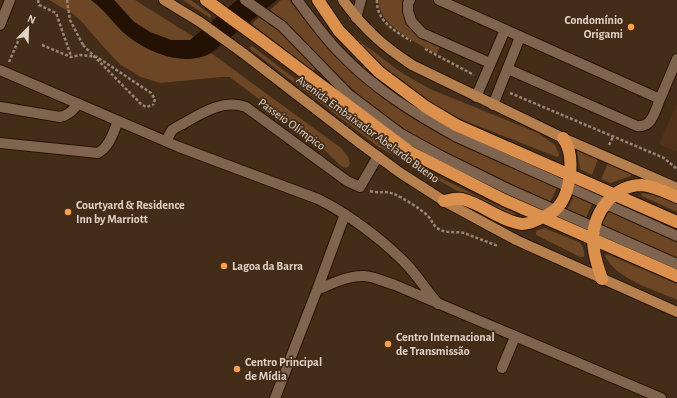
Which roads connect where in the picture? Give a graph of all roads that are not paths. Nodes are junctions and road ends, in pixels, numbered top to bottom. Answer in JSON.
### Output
{"nodes":[{"id":1,"x":10,"y":0,"type":"edge"},
{"id":2,"x":164,"y":0,"type":"edge"},
{"id":3,"x":245,"y":0,"type":"edge"},
{"id":4,"x":297,"y":0,"type":"edge"},
{"id":5,"x":318,"y":0,"type":"edge"},
{"id":6,"x":343,"y":0,"type":"edge"},
{"id":7,"x":361,"y":0,"type":"edge"},
{"id":8,"x":410,"y":0,"type":"edge"},
{"id":9,"x":439,"y":0,"type":"edge"},
{"id":10,"x":210,"y":3,"type":"edge"},
{"id":11,"x":356,"y":18,"type":"junction"},
{"id":12,"x":0,"y":25,"type":"edge"},
{"id":13,"x":504,"y":30,"type":"junction"},
{"id":14,"x":520,"y":37,"type":"junction"},
{"id":15,"x":677,"y":60,"type":"edge"},
{"id":16,"x":490,"y":63,"type":"junction"},
{"id":17,"x":508,"y":69,"type":"junction"},
{"id":18,"x":0,"y":70,"type":"edge"},
{"id":19,"x":476,"y":96,"type":"junction"},
{"id":20,"x":660,"y":99,"type":"junction"},
{"id":21,"x":78,"y":104,"type":"junction"},
{"id":22,"x":493,"y":105,"type":"junction"},
{"id":23,"x":0,"y":108,"type":"edge"},
{"id":24,"x":118,"y":121,"type":"junction"},
{"id":25,"x":564,"y":138,"type":"junction"},
{"id":26,"x":166,"y":142,"type":"junction"},
{"id":27,"x":0,"y":143,"type":"edge"},
{"id":28,"x":378,"y":156,"type":"junction"},
{"id":29,"x":569,"y":180,"type":"junction"},
{"id":30,"x":677,"y":188,"type":"edge"},
{"id":31,"x":614,"y":194,"type":"junction"},
{"id":32,"x":677,"y":197,"type":"edge"},
{"id":33,"x":444,"y":201,"type":"junction"},
{"id":34,"x":606,"y":204,"type":"junction"},
{"id":35,"x":556,"y":209,"type":"junction"},
{"id":36,"x":345,"y":214,"type":"junction"},
{"id":37,"x":543,"y":218,"type":"junction"},
{"id":38,"x":677,"y":222,"type":"edge"},
{"id":39,"x":594,"y":233,"type":"junction"},
{"id":40,"x":677,"y":236,"type":"edge"},
{"id":41,"x":677,"y":264,"type":"edge"},
{"id":42,"x":677,"y":276,"type":"edge"},
{"id":43,"x":602,"y":279,"type":"junction"},
{"id":44,"x":317,"y":290,"type":"junction"},
{"id":45,"x":438,"y":304,"type":"junction"},
{"id":46,"x":677,"y":312,"type":"edge"},
{"id":47,"x":515,"y":337,"type":"junction"},
{"id":48,"x":502,"y":368,"type":"dead end"},
{"id":49,"x":274,"y":398,"type":"edge"},
{"id":50,"x":661,"y":398,"type":"edge"}],
"edges":[{"from":1,"to":12,"type":"street"},
{"from":2,"to":28,"type":"main road","name":"Avenida Embaixador Abelardo Bueno"},
{"from":3,"to":35,"type":"street"},
{"from":4,"to":29,"type":"street"},
{"from":5,"to":29,"type":"highway"},
{"from":6,"to":11,"type":"main road"},
{"from":7,"to":11,"type":"street"},
{"from":8,"to":16,"type":"street"},
{"from":9,"to":13,"type":"street"},
{"from":10,"to":37,"type":"highway","name":"Avenida Embaixador Abelardo Bueno"},
{"from":11,"to":19,"type":"main road"},
{"from":13,"to":14,"type":"street"},
{"from":13,"to":16,"type":"street"},
{"from":14,"to":17,"type":"street"},
{"from":14,"to":20,"type":"street"},
{"from":15,"to":20,"type":"street"},
{"from":16,"to":19,"type":"street"},
{"from":17,"to":20,"type":"street"},
{"from":17,"to":22,"type":"street"},
{"from":18,"to":21,"type":"street"},
{"from":19,"to":22,"type":"main road"},
{"from":21,"to":23,"type":"street"},
{"from":21,"to":24,"type":"street"},
{"from":22,"to":25,"type":"main road"},
{"from":24,"to":26,"type":"street"},
{"from":24,"to":27,"type":"street"},
{"from":25,"to":29,"type":"highway"},
{"from":25,"to":30,"type":"main road"},
{"from":26,"to":28,"type":"street","name":"Passeio Olímpico"},
{"from":26,"to":36,"type":"street"},
{"from":28,"to":33,"type":"main road","name":"Avenida Embaixador Abelardo Bueno"},
{"from":29,"to":31,"type":"highway"},
{"from":29,"to":34,"type":"street"},
{"from":29,"to":35,"type":"highway"},
{"from":31,"to":32,"type":"highway"},
{"from":31,"to":34,"type":"highway"},
{"from":31,"to":38,"type":"highway"},
{"from":33,"to":37,"type":"highway"},
{"from":33,"to":43,"type":"main road","name":"Avenida Embaixador Abelardo Bueno"},
{"from":34,"to":39,"type":"highway"},
{"from":34,"to":40,"type":"street"},
{"from":35,"to":37,"type":"highway"},
{"from":35,"to":39,"type":"street"},
{"from":36,"to":44,"type":"street"},
{"from":36,"to":45,"type":"street"},
{"from":37,"to":39,"type":"highway","name":"Avenida Embaixador Abelardo Bueno"},
{"from":39,"to":41,"type":"street"},
{"from":39,"to":42,"type":"highway","name":"Avenida Embaixador Abelardo Bueno"},
{"from":39,"to":43,"type":"highway"},
{"from":43,"to":46,"type":"main road","name":"Avenida Embaixador Abelardo Bueno"},
{"from":44,"to":45,"type":"street"},
{"from":44,"to":49,"type":"street"},
{"from":45,"to":47,"type":"street"},
{"from":47,"to":48,"type":"street"},
{"from":47,"to":50,"type":"street"}]}
